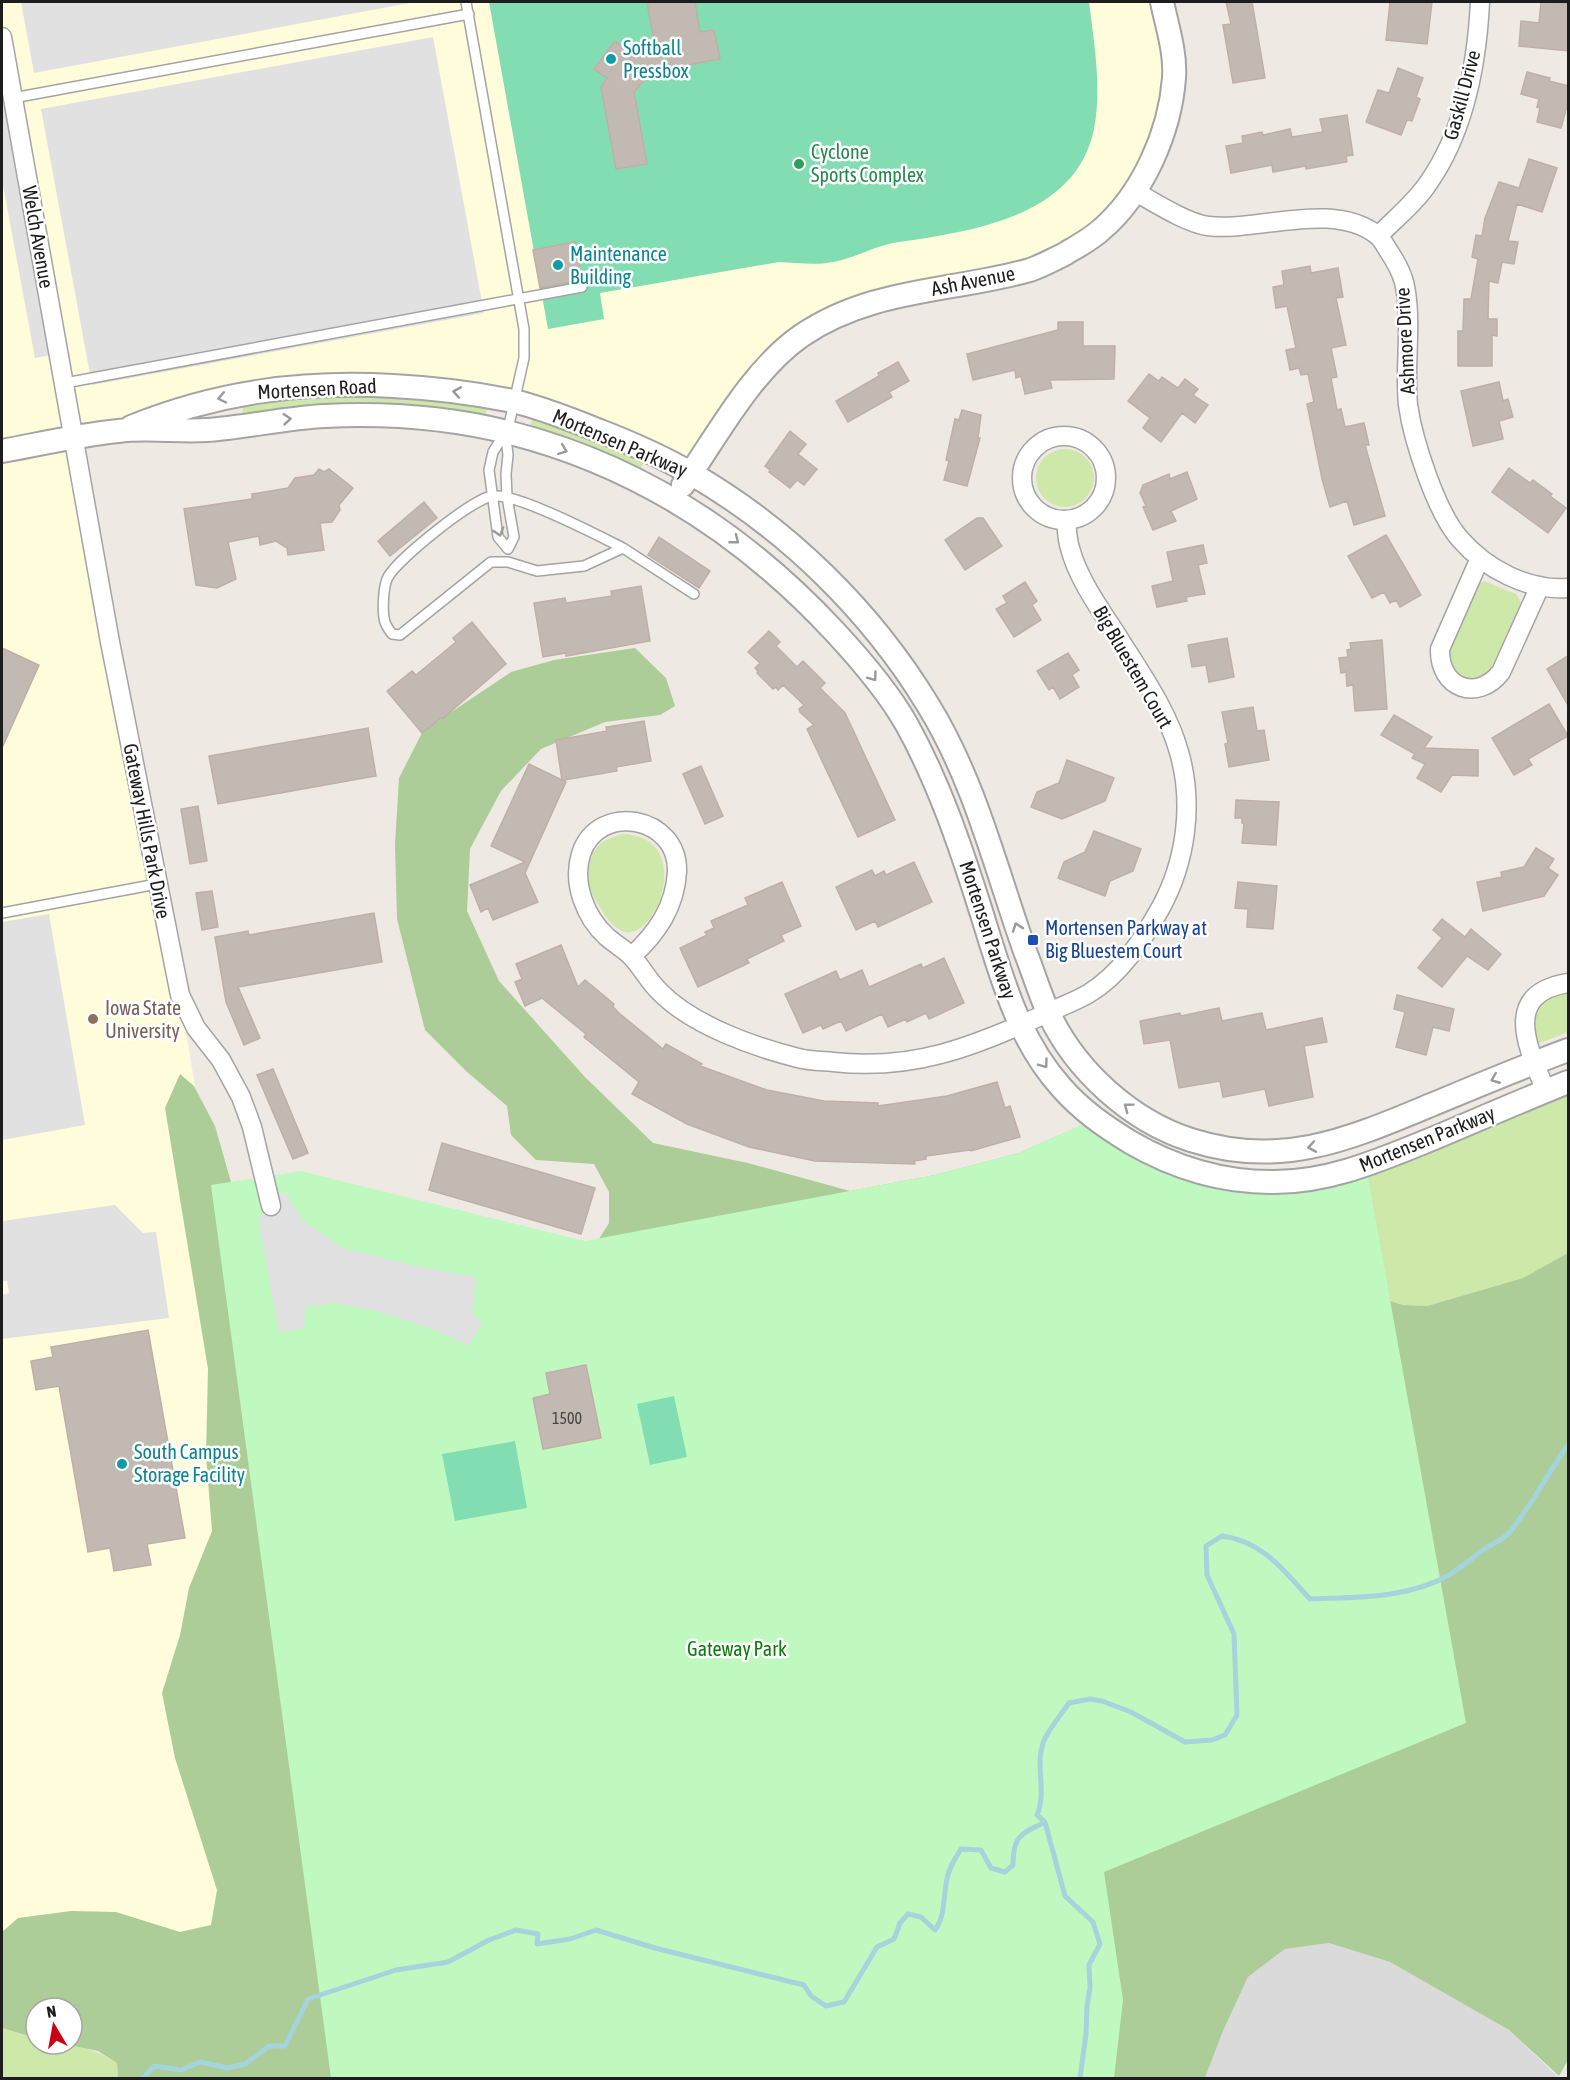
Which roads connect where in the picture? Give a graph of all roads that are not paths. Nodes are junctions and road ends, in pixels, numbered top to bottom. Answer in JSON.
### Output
{"nodes":[{"id":1,"x":466,"y":2,"type":"edge"},
{"id":2,"x":1162,"y":2,"type":"edge"},
{"id":3,"x":1480,"y":2,"type":"edge"},
{"id":4,"x":469,"y":14,"type":"junction"},
{"id":5,"x":2,"y":37,"type":"edge"},
{"id":6,"x":13,"y":98,"type":"junction"},
{"id":7,"x":1134,"y":191,"type":"junction"},
{"id":8,"x":1378,"y":236,"type":"junction"},
{"id":9,"x":582,"y":287,"type":"dead end"},
{"id":10,"x":519,"y":298,"type":"junction"},
{"id":11,"x":65,"y":383,"type":"junction"},
{"id":12,"x":515,"y":402,"type":"junction"},
{"id":13,"x":124,"y":430,"type":"junction"},
{"id":14,"x":507,"y":435,"type":"junction"},
{"id":15,"x":75,"y":438,"type":"junction"},
{"id":16,"x":2,"y":451,"type":"edge"},
{"id":17,"x":692,"y":474,"type":"junction"},
{"id":18,"x":491,"y":496,"type":"junction"},
{"id":19,"x":507,"y":497,"type":"junction"},
{"id":20,"x":674,"y":499,"type":"junction"},
{"id":21,"x":1066,"y":520,"type":"junction"},
{"id":22,"x":623,"y":548,"type":"junction"},
{"id":23,"x":508,"y":549,"type":"junction"},
{"id":24,"x":1480,"y":558,"type":"junction"},
{"id":25,"x":508,"y":562,"type":"junction"},
{"id":26,"x":1540,"y":586,"type":"junction"},
{"id":27,"x":1569,"y":588,"type":"edge"},
{"id":28,"x":694,"y":594,"type":"dead end"},
{"id":29,"x":157,"y":884,"type":"junction"},
{"id":30,"x":2,"y":913,"type":"edge"},
{"id":31,"x":632,"y":956,"type":"junction"},
{"id":32,"x":1569,"y":982,"type":"edge"},
{"id":33,"x":1048,"y":1012,"type":"junction"},
{"id":34,"x":1019,"y":1025,"type":"junction"},
{"id":35,"x":1569,"y":1050,"type":"edge"},
{"id":36,"x":1535,"y":1063,"type":"junction"},
{"id":37,"x":1569,"y":1082,"type":"edge"},
{"id":38,"x":1546,"y":1091,"type":"junction"},
{"id":39,"x":271,"y":1206,"type":"dead end"}],
"edges":[{"from":1,"to":4,"type":"lane"},
{"from":2,"to":7,"type":"street","name":"Ash Avenue"},
{"from":3,"to":8,"type":"street","name":"Gaskill Drive"},
{"from":4,"to":6,"type":"lane"},
{"from":4,"to":10,"type":"lane"},
{"from":5,"to":6,"type":"street","name":"Welch Avenue"},
{"from":6,"to":11,"type":"street","name":"Welch Avenue"},
{"from":7,"to":8,"type":"street"},
{"from":7,"to":17,"type":"street","name":"Ash Avenue"},
{"from":8,"to":24,"type":"street","name":"Ashmore Drive"},
{"from":9,"to":10,"type":"lane"},
{"from":10,"to":11,"type":"lane"},
{"from":10,"to":12,"type":"lane"},
{"from":11,"to":15,"type":"street","name":"Welch Avenue"},
{"from":12,"to":13,"type":"street","name":"Mortensen Road","one_way":true},
{"from":12,"to":14,"type":"lane"},
{"from":12,"to":17,"type":"street","name":"Mortensen Parkway"},
{"from":13,"to":14,"type":"street","name":"Mortensen Road","one_way":true},
{"from":13,"to":15,"type":"street","name":"Mortensen Road"},
{"from":14,"to":18,"type":"lane"},
{"from":14,"to":19,"type":"lane"},
{"from":14,"to":20,"type":"street","name":"Mortensen Parkway","one_way":true},
{"from":15,"to":16,"type":"street","name":"Mortensen Road"},
{"from":15,"to":29,"type":"street","name":"Gateway Hills Park Drive"},
{"from":17,"to":20,"type":"street","name":"Ash Avenue"},
{"from":33,"to":17,"type":"street","name":"Mortensen Parkway","one_way":true},
{"from":18,"to":19,"type":"lane"},
{"from":18,"to":23,"type":"lane","one_way":true},
{"from":18,"to":25,"type":"lane"},
{"from":19,"to":22,"type":"lane"},
{"from":19,"to":23,"type":"lane"},
{"from":20,"to":34,"type":"street","name":"Mortensen Parkway","one_way":true},
{"from":21,"to":21,"type":"street"},
{"from":21,"to":33,"type":"street","name":"Big Bluestem Court"},
{"from":22,"to":25,"type":"lane"},
{"from":22,"to":28,"type":"lane"},
{"from":23,"to":25,"type":"lane"},
{"from":24,"to":26,"type":"street","name":"Ashmore Drive"},
{"from":24,"to":26,"type":"street"},
{"from":26,"to":27,"type":"street","name":"Ashmore Drive"},
{"from":29,"to":30,"type":"lane"},
{"from":29,"to":39,"type":"street","name":"Gateway Hills Park Drive"},
{"from":31,"to":31,"type":"street"},
{"from":31,"to":34,"type":"street","name":"Big Bluestem Court"},
{"from":32,"to":36,"type":"street"},
{"from":33,"to":34,"type":"street","name":"Big Bluestem Court"},
{"from":36,"to":33,"type":"street","name":"Mortensen Parkway","one_way":true},
{"from":34,"to":38,"type":"street","name":"Mortensen Parkway","one_way":true},
{"from":35,"to":36,"type":"street","name":"Mortensen Parkway"},
{"from":36,"to":38,"type":"street"},
{"from":37,"to":38,"type":"street","name":"Mortensen Parkway"}]}
